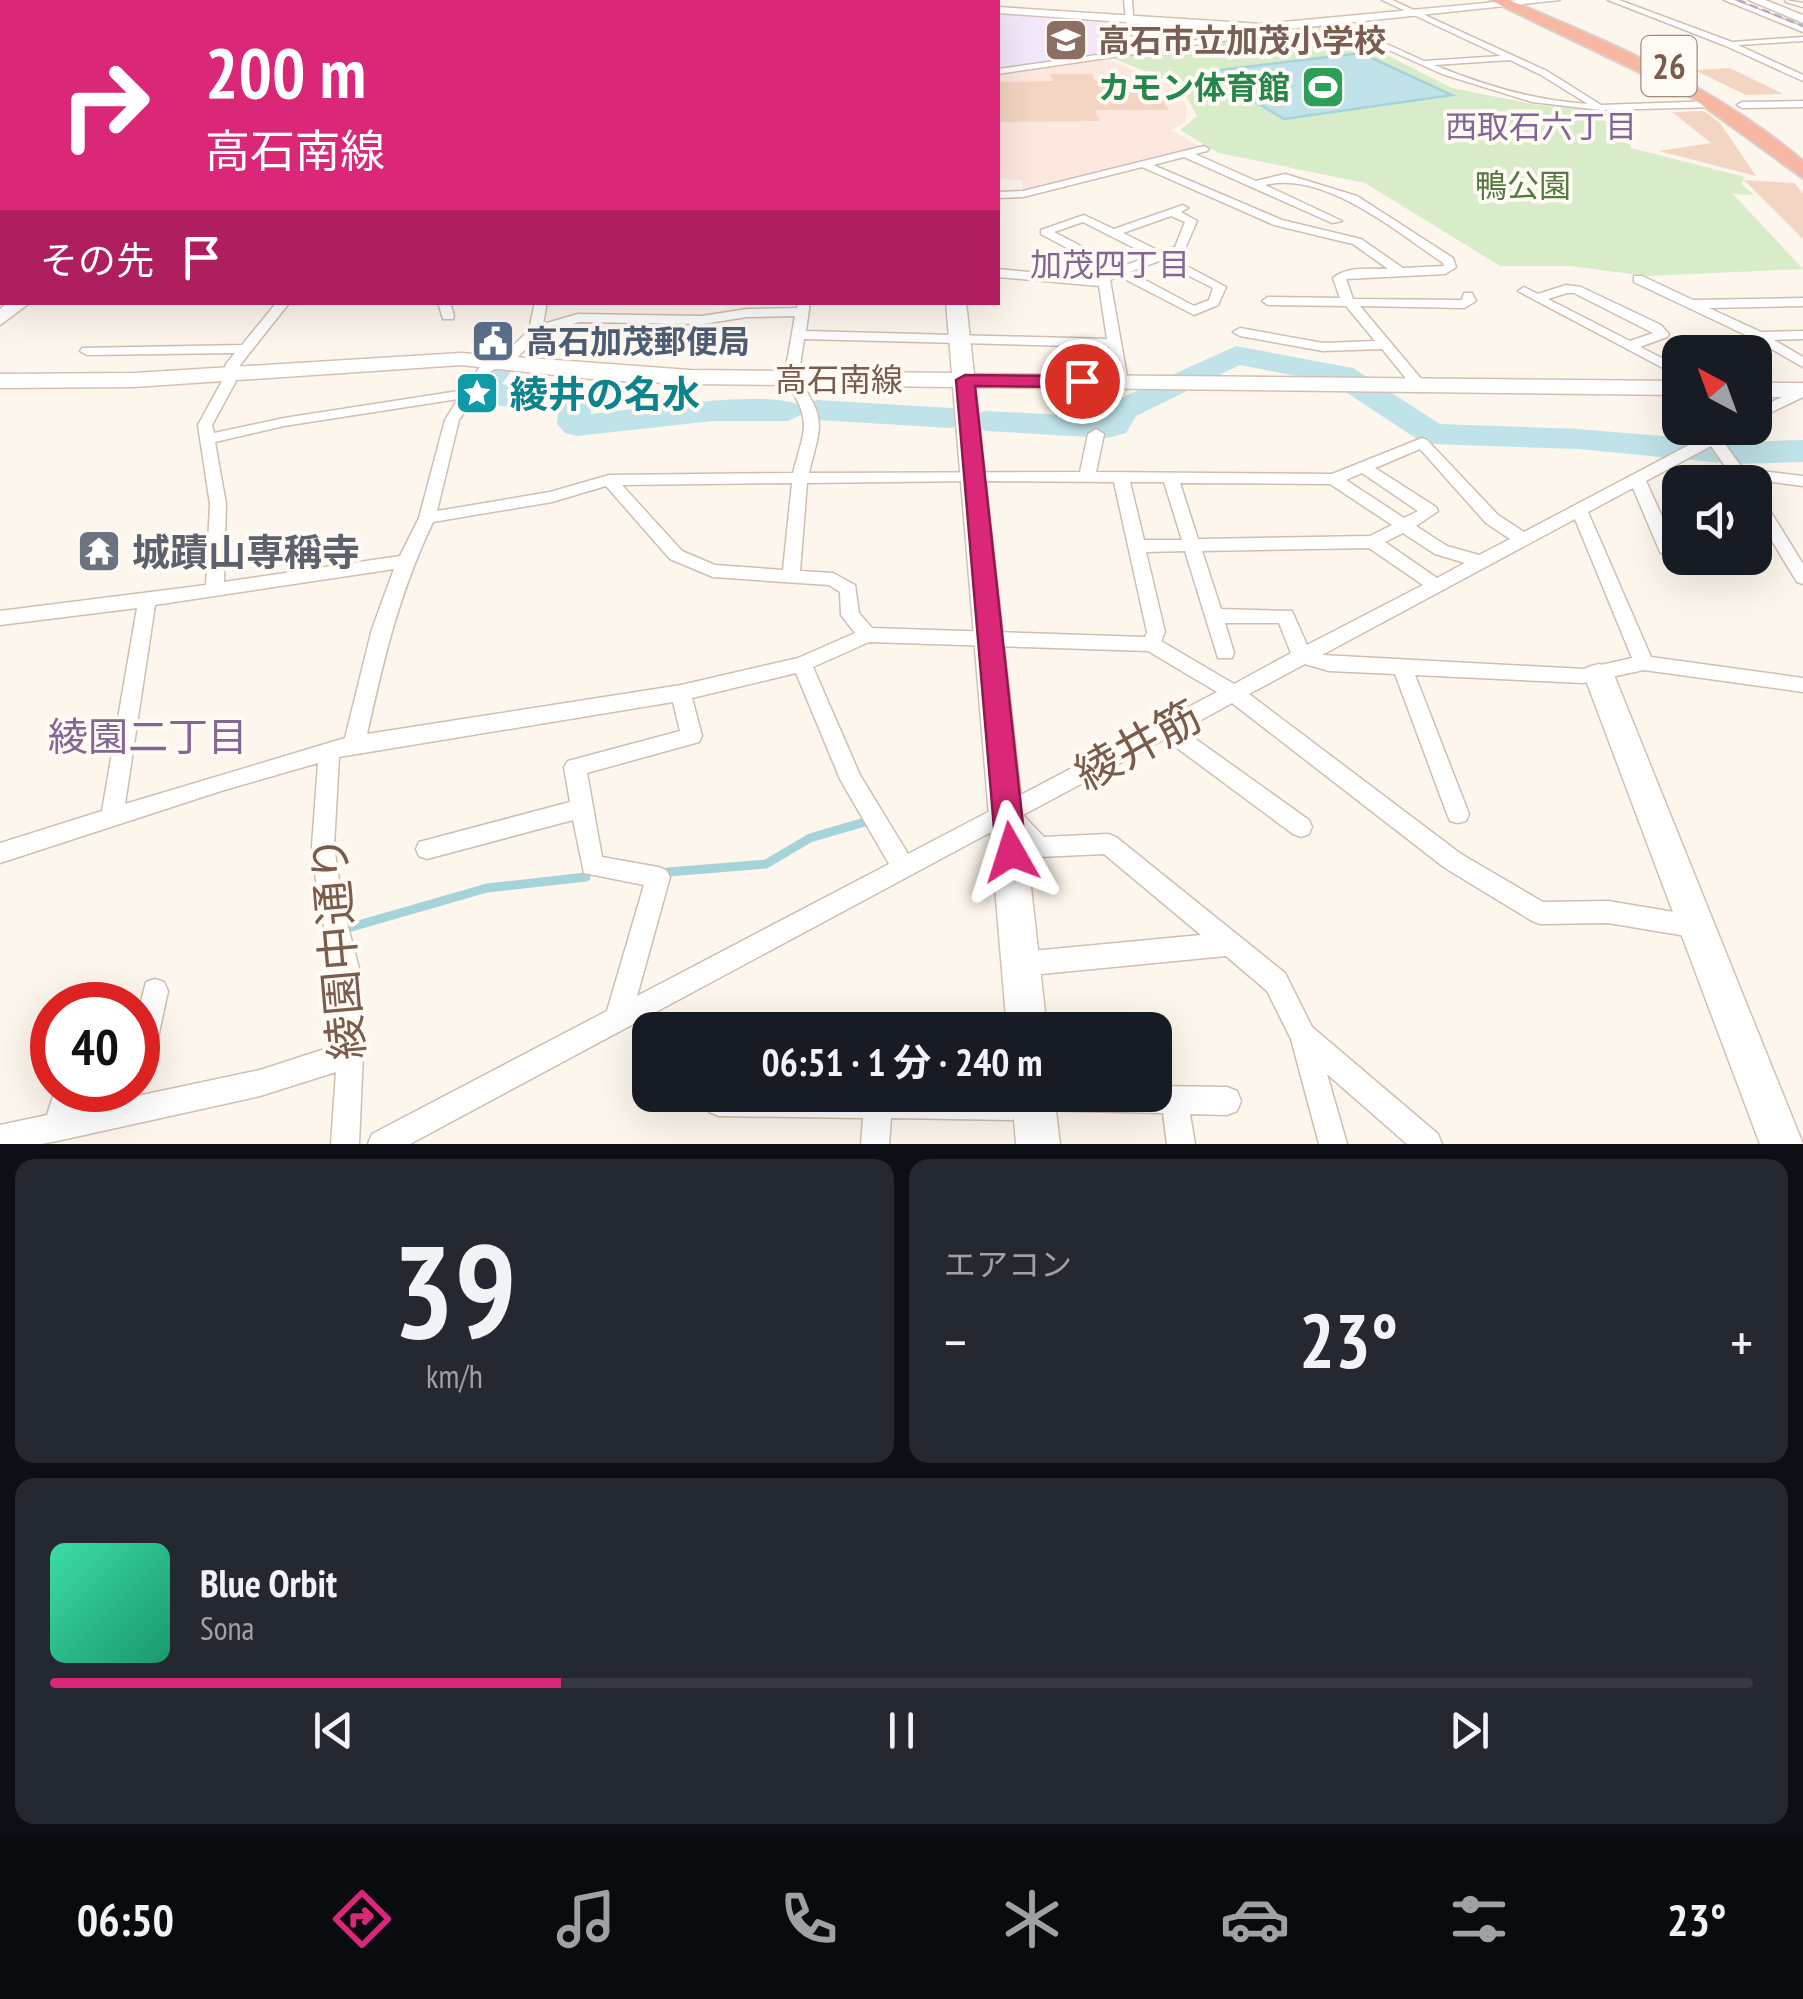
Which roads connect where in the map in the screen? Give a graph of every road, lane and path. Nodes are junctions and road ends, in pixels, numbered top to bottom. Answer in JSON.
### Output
{"nodes":[{"id":1,"x":1128,"y":0,"type":"edge"},
{"id":2,"x":1386,"y":0,"type":"edge"},
{"id":3,"x":1554,"y":0,"type":"edge"},
{"id":4,"x":1612,"y":0,"type":"edge"},
{"id":5,"x":1728,"y":0,"type":"edge"},
{"id":6,"x":1756,"y":0,"type":"edge"},
{"id":7,"x":1772,"y":0,"type":"edge"},
{"id":8,"x":1789,"y":0,"type":"edge"},
{"id":9,"x":1510,"y":2,"type":"edge"},
{"id":10,"x":1803,"y":5,"type":"edge"},
{"id":11,"x":1000,"y":10,"type":"edge"},
{"id":12,"x":1416,"y":12,"type":"junction"},
{"id":13,"x":1803,"y":19,"type":"edge"},
{"id":14,"x":1128,"y":20,"type":"junction"},
{"id":15,"x":1333,"y":23,"type":"junction"},
{"id":16,"x":1261,"y":28,"type":"junction"},
{"id":17,"x":1803,"y":30,"type":"edge"},
{"id":18,"x":1803,"y":39,"type":"edge"},
{"id":19,"x":1729,"y":44,"type":"junction"},
{"id":20,"x":1153,"y":49,"type":"junction"},
{"id":21,"x":1511,"y":58,"type":"junction"},
{"id":22,"x":1421,"y":63,"type":"junction"},
{"id":23,"x":1000,"y":72,"type":"edge"},
{"id":24,"x":1803,"y":78,"type":"edge"},
{"id":25,"x":1716,"y":104,"type":"junction"},
{"id":26,"x":1803,"y":104,"type":"edge"},
{"id":27,"x":1742,"y":105,"type":"junction"},
{"id":28,"x":1598,"y":106,"type":"junction"},
{"id":29,"x":1803,"y":148,"type":"edge"},
{"id":30,"x":1204,"y":149,"type":"dead end"},
{"id":31,"x":1186,"y":154,"type":"junction"},
{"id":32,"x":1143,"y":164,"type":"junction"},
{"id":33,"x":1803,"y":172,"type":"edge"},
{"id":34,"x":1255,"y":185,"type":"junction"},
{"id":35,"x":1000,"y":195,"type":"edge"},
{"id":36,"x":1186,"y":207,"type":"dead end"},
{"id":37,"x":1370,"y":208,"type":"junction"},
{"id":38,"x":1172,"y":212,"type":"junction"},
{"id":39,"x":1336,"y":221,"type":"junction"},
{"id":40,"x":1315,"y":232,"type":"junction"},
{"id":41,"x":1113,"y":233,"type":"junction"},
{"id":42,"x":1160,"y":256,"type":"junction"},
{"id":43,"x":1120,"y":272,"type":"junction"},
{"id":44,"x":1401,"y":272,"type":"junction"},
{"id":45,"x":1000,"y":273,"type":"edge"},
{"id":46,"x":1638,"y":279,"type":"dead end"},
{"id":47,"x":1105,"y":283,"type":"junction"},
{"id":48,"x":1468,"y":296,"type":"dead end"},
{"id":49,"x":1268,"y":301,"type":"dead end"},
{"id":50,"x":1284,"y":301,"type":"junction"},
{"id":51,"x":1803,"y":302,"type":"edge"},
{"id":52,"x":1351,"y":304,"type":"junction"},
{"id":53,"x":1688,"y":304,"type":"junction"},
{"id":54,"x":282,"y":305,"type":"edge"},
{"id":55,"x":540,"y":305,"type":"edge"},
{"id":56,"x":956,"y":305,"type":"edge"},
{"id":57,"x":804,"y":307,"type":"edge"},
{"id":58,"x":1291,"y":318,"type":"dead end"},
{"id":59,"x":535,"y":331,"type":"junction"},
{"id":60,"x":1240,"y":332,"type":"dead end"},
{"id":61,"x":798,"y":335,"type":"junction"},
{"id":62,"x":1758,"y":335,"type":"edge"},
{"id":63,"x":1803,"y":335,"type":"edge"},
{"id":64,"x":1772,"y":336,"type":"edge"},
{"id":65,"x":959,"y":339,"type":"junction"},
{"id":66,"x":1114,"y":343,"type":"junction"},
{"id":67,"x":1772,"y":344,"type":"edge"},
{"id":68,"x":1386,"y":345,"type":"junction"},
{"id":69,"x":1628,"y":346,"type":"junction"},
{"id":70,"x":245,"y":350,"type":"junction"},
{"id":71,"x":87,"y":351,"type":"dead end"},
{"id":72,"x":496,"y":362,"type":"junction"},
{"id":73,"x":1803,"y":363,"type":"edge"},
{"id":74,"x":1662,"y":364,"type":"edge"},
{"id":75,"x":229,"y":374,"type":"junction"},
{"id":76,"x":790,"y":379,"type":"junction"},
{"id":77,"x":965,"y":380,"type":"junction"},
{"id":78,"x":0,"y":381,"type":"edge"},
{"id":79,"x":1120,"y":382,"type":"junction"},
{"id":80,"x":1418,"y":384,"type":"junction"},
{"id":81,"x":1662,"y":388,"type":"edge"},
{"id":82,"x":1772,"y":390,"type":"edge"},
{"id":83,"x":1803,"y":391,"type":"edge"},
{"id":84,"x":466,"y":394,"type":"junction"},
{"id":85,"x":1772,"y":407,"type":"edge"},
{"id":86,"x":1096,"y":434,"type":"dead end"},
{"id":87,"x":207,"y":440,"type":"junction"},
{"id":88,"x":1714,"y":445,"type":"edge"},
{"id":89,"x":1711,"y":448,"type":"junction"},
{"id":90,"x":1728,"y":465,"type":"edge"},
{"id":91,"x":1363,"y":466,"type":"junction"},
{"id":92,"x":974,"y":476,"type":"junction"},
{"id":93,"x":800,"y":477,"type":"junction"},
{"id":94,"x":1087,"y":478,"type":"junction"},
{"id":95,"x":1121,"y":478,"type":"junction"},
{"id":96,"x":1171,"y":478,"type":"junction"},
{"id":97,"x":1334,"y":479,"type":"junction"},
{"id":98,"x":609,"y":480,"type":"junction"},
{"id":99,"x":1637,"y":480,"type":"junction"},
{"id":100,"x":1772,"y":480,"type":"edge"},
{"id":101,"x":1803,"y":481,"type":"edge"},
{"id":102,"x":1576,"y":511,"type":"junction"},
{"id":103,"x":427,"y":518,"type":"junction"},
{"id":104,"x":1403,"y":525,"type":"junction"},
{"id":105,"x":1772,"y":528,"type":"edge"},
{"id":106,"x":1662,"y":536,"type":"edge"},
{"id":107,"x":1522,"y":539,"type":"junction"},
{"id":108,"x":1780,"y":541,"type":"junction"},
{"id":109,"x":1373,"y":542,"type":"junction"},
{"id":110,"x":1803,"y":544,"type":"edge"},
{"id":111,"x":1138,"y":546,"type":"junction"},
{"id":112,"x":1192,"y":546,"type":"junction"},
{"id":113,"x":406,"y":561,"type":"junction"},
{"id":114,"x":1481,"y":562,"type":"junction"},
{"id":115,"x":791,"y":575,"type":"junction"},
{"id":116,"x":1803,"y":578,"type":"edge"},
{"id":117,"x":1435,"y":585,"type":"junction"},
{"id":118,"x":216,"y":590,"type":"junction"},
{"id":119,"x":148,"y":600,"type":"junction"},
{"id":120,"x":1214,"y":616,"type":"junction"},
{"id":121,"x":0,"y":618,"type":"edge"},
{"id":122,"x":867,"y":635,"type":"junction"},
{"id":123,"x":990,"y":642,"type":"junction"},
{"id":124,"x":1151,"y":644,"type":"junction"},
{"id":125,"x":1225,"y":653,"type":"dead end"},
{"id":126,"x":1302,"y":656,"type":"junction"},
{"id":127,"x":1644,"y":663,"type":"junction"},
{"id":128,"x":802,"y":664,"type":"junction"},
{"id":129,"x":1402,"y":667,"type":"junction"},
{"id":130,"x":1599,"y":675,"type":"junction"},
{"id":131,"x":1803,"y":685,"type":"edge"},
{"id":132,"x":1232,"y":692,"type":"junction"},
{"id":133,"x":681,"y":693,"type":"junction"},
{"id":134,"x":1165,"y":728,"type":"junction"},
{"id":135,"x":354,"y":744,"type":"junction"},
{"id":136,"x":329,"y":752,"type":"junction"},
{"id":137,"x":582,"y":808,"type":"junction"},
{"id":138,"x":1007,"y":814,"type":"junction"},
{"id":139,"x":1458,"y":814,"type":"dead end"},
{"id":140,"x":112,"y":817,"type":"junction"},
{"id":141,"x":1301,"y":827,"type":"dead end"},
{"id":142,"x":428,"y":849,"type":"dead end"},
{"id":143,"x":0,"y":854,"type":"edge"},
{"id":144,"x":904,"y":869,"type":"junction"},
{"id":145,"x":1699,"y":927,"type":"junction"},
{"id":146,"x":1230,"y":944,"type":"junction"},
{"id":147,"x":1022,"y":964,"type":"junction"},
{"id":148,"x":1026,"y":1012,"type":"edge"},
{"id":149,"x":618,"y":1018,"type":"junction"},
{"id":150,"x":1303,"y":1036,"type":"junction"},
{"id":151,"x":350,"y":1054,"type":"junction"},
{"id":152,"x":160,"y":1097,"type":"edge"},
{"id":153,"x":1174,"y":1099,"type":"joint"},
{"id":154,"x":1226,"y":1100,"type":"dead end"},
{"id":155,"x":62,"y":1112,"type":"edge"},
{"id":156,"x":100,"y":1112,"type":"edge"},
{"id":157,"x":878,"y":1112,"type":"edge"},
{"id":158,"x":1035,"y":1112,"type":"edge"},
{"id":159,"x":58,"y":1127,"type":"junction"},
{"id":160,"x":0,"y":1139,"type":"edge"},
{"id":161,"x":345,"y":1144,"type":"edge"},
{"id":162,"x":382,"y":1144,"type":"edge"},
{"id":163,"x":876,"y":1144,"type":"edge"},
{"id":164,"x":1038,"y":1144,"type":"edge"},
{"id":165,"x":1181,"y":1144,"type":"edge"},
{"id":166,"x":1333,"y":1144,"type":"edge"},
{"id":167,"x":1428,"y":1144,"type":"edge"},
{"id":168,"x":1782,"y":1144,"type":"edge"}],
"edges":[{"from":1,"to":14,"type":"street"},
{"from":2,"to":12,"type":"street"},
{"from":3,"to":9,"type":"street"},
{"from":4,"to":19,"type":"street"},
{"from":5,"to":17,"type":"street"},
{"from":6,"to":7,"type":"street"},
{"from":6,"to":13,"type":"street"},
{"from":8,"to":10,"type":"street"},
{"from":9,"to":12,"type":"street"},
{"from":9,"to":25,"type":"highway","number":"26"},
{"from":9,"to":27,"type":"highway","number":"26"},
{"from":11,"to":14,"type":"street"},
{"from":12,"to":15,"type":"street"},
{"from":12,"to":21,"type":"street"},
{"from":14,"to":16,"type":"street"},
{"from":14,"to":20,"type":"street"},
{"from":15,"to":16,"type":"street"},
{"from":15,"to":22,"type":"street"},
{"from":16,"to":20,"type":"street"},
{"from":18,"to":19,"type":"street"},
{"from":19,"to":24,"type":"street"},
{"from":20,"to":23,"type":"street"},
{"from":21,"to":22,"type":"street"},
{"from":21,"to":28,"type":"street"},
{"from":22,"to":28,"type":"street"},
{"from":25,"to":28,"type":"street"},
{"from":25,"to":33,"type":"highway","number":"26"},
{"from":26,"to":27,"type":"street"},
{"from":27,"to":29,"type":"highway","number":"26"},
{"from":30,"to":31,"type":"street"},
{"from":31,"to":32,"type":"street"},
{"from":31,"to":34,"type":"street"},
{"from":32,"to":35,"type":"street"},
{"from":32,"to":40,"type":"street"},
{"from":34,"to":37,"type":"street"},
{"from":34,"to":39,"type":"street"},
{"from":36,"to":38,"type":"street"},
{"from":37,"to":39,"type":"street"},
{"from":37,"to":44,"type":"street"},
{"from":38,"to":41,"type":"street"},
{"from":38,"to":42,"type":"street"},
{"from":39,"to":40,"type":"street"},
{"from":40,"to":44,"type":"street"},
{"from":41,"to":42,"type":"street"},
{"from":41,"to":43,"type":"street"},
{"from":42,"to":43,"type":"street"},
{"from":42,"to":43,"type":"street"},
{"from":43,"to":47,"type":"street"},
{"from":44,"to":52,"type":"street"},
{"from":45,"to":47,"type":"street"},
{"from":46,"to":53,"type":"street"},
{"from":47,"to":66,"type":"street"},
{"from":48,"to":52,"type":"street"},
{"from":49,"to":50,"type":"street"},
{"from":50,"to":52,"type":"street"},
{"from":50,"to":58,"type":"street"},
{"from":51,"to":53,"type":"street"},
{"from":52,"to":68,"type":"street"},
{"from":53,"to":62,"type":"street"},
{"from":54,"to":70,"type":"street"},
{"from":55,"to":59,"type":"street"},
{"from":56,"to":65,"type":"street"},
{"from":57,"to":59,"type":"street"},
{"from":57,"to":61,"type":"street"},
{"from":59,"to":72,"type":"street"},
{"from":60,"to":68,"type":"street"},
{"from":61,"to":65,"type":"street"},
{"from":61,"to":76,"type":"street"},
{"from":63,"to":64,"type":"street"},
{"from":65,"to":66,"type":"street"},
{"from":65,"to":77,"type":"street"},
{"from":66,"to":79,"type":"street"},
{"from":67,"to":73,"type":"street"},
{"from":68,"to":80,"type":"street"},
{"from":69,"to":69,"type":"street"},
{"from":69,"to":74,"type":"street"},
{"from":70,"to":71,"type":"street"},
{"from":70,"to":75,"type":"street"},
{"from":72,"to":75,"type":"street","name":"高石南線"},
{"from":72,"to":76,"type":"street","name":"高石南線"},
{"from":72,"to":84,"type":"street"},
{"from":75,"to":78,"type":"street","name":"高石南線"},
{"from":75,"to":87,"type":"street"},
{"from":76,"to":77,"type":"street","name":"高石南線"},
{"from":76,"to":93,"type":"street"},
{"from":77,"to":79,"type":"street","name":"高石南線"},
{"from":77,"to":92,"type":"street"},
{"from":79,"to":80,"type":"street","name":"高石南線"},
{"from":80,"to":81,"type":"street","name":"高石南線"},
{"from":82,"to":83,"type":"street"},
{"from":83,"to":85,"type":"street"},
{"from":84,"to":87,"type":"street"},
{"from":84,"to":103,"type":"street"},
{"from":86,"to":94,"type":"street"},
{"from":87,"to":118,"type":"street"},
{"from":88,"to":89,"type":"street","name":"綾井筋"},
{"from":89,"to":90,"type":"street"},
{"from":89,"to":99,"type":"street","name":"綾井筋"},
{"from":91,"to":97,"type":"street"},
{"from":91,"to":104,"type":"street"},
{"from":91,"to":107,"type":"street"},
{"from":92,"to":93,"type":"street"},
{"from":92,"to":94,"type":"street"},
{"from":92,"to":123,"type":"street"},
{"from":93,"to":98,"type":"street"},
{"from":93,"to":115,"type":"street"},
{"from":94,"to":95,"type":"street"},
{"from":95,"to":96,"type":"street"},
{"from":95,"to":111,"type":"street"},
{"from":96,"to":97,"type":"street"},
{"from":96,"to":112,"type":"street"},
{"from":97,"to":104,"type":"street"},
{"from":98,"to":103,"type":"street"},
{"from":98,"to":115,"type":"street"},
{"from":99,"to":102,"type":"street","name":"綾井筋"},
{"from":99,"to":106,"type":"street"},
{"from":100,"to":101,"type":"street"},
{"from":102,"to":107,"type":"street","name":"綾井筋"},
{"from":102,"to":127,"type":"street"},
{"from":103,"to":113,"type":"street"},
{"from":104,"to":109,"type":"street"},
{"from":104,"to":114,"type":"street"},
{"from":105,"to":108,"type":"street"},
{"from":107,"to":114,"type":"street","name":"綾井筋"},
{"from":108,"to":110,"type":"street"},
{"from":108,"to":116,"type":"street"},
{"from":109,"to":112,"type":"street"},
{"from":109,"to":117,"type":"street"},
{"from":111,"to":112,"type":"street"},
{"from":111,"to":124,"type":"street"},
{"from":112,"to":120,"type":"street"},
{"from":113,"to":118,"type":"street"},
{"from":113,"to":135,"type":"street"},
{"from":114,"to":117,"type":"street","name":"綾井筋"},
{"from":115,"to":122,"type":"street"},
{"from":117,"to":126,"type":"street","name":"綾井筋"},
{"from":118,"to":119,"type":"street"},
{"from":119,"to":121,"type":"street"},
{"from":119,"to":140,"type":"street"},
{"from":120,"to":125,"type":"street"},
{"from":120,"to":126,"type":"street"},
{"from":122,"to":123,"type":"street"},
{"from":122,"to":128,"type":"street"},
{"from":123,"to":124,"type":"street"},
{"from":123,"to":138,"type":"street"},
{"from":124,"to":132,"type":"street"},
{"from":126,"to":129,"type":"street"},
{"from":126,"to":132,"type":"street","name":"綾井筋"},
{"from":127,"to":130,"type":"street"},
{"from":127,"to":131,"type":"street"},
{"from":128,"to":133,"type":"street"},
{"from":128,"to":144,"type":"street"},
{"from":129,"to":130,"type":"street"},
{"from":129,"to":139,"type":"street"},
{"from":130,"to":145,"type":"street"},
{"from":132,"to":134,"type":"street","name":"綾井筋"},
{"from":132,"to":145,"type":"street"},
{"from":133,"to":135,"type":"street"},
{"from":133,"to":137,"type":"street"},
{"from":134,"to":138,"type":"street","name":"綾井筋"},
{"from":134,"to":141,"type":"street"},
{"from":135,"to":136,"type":"street"},
{"from":136,"to":140,"type":"street"},
{"from":136,"to":151,"type":"street","name":"綾園中通り"},
{"from":137,"to":142,"type":"street"},
{"from":137,"to":149,"type":"street"},
{"from":138,"to":144,"type":"street","name":"綾井筋"},
{"from":138,"to":146,"type":"street"},
{"from":138,"to":147,"type":"street"},
{"from":140,"to":143,"type":"street"},
{"from":144,"to":149,"type":"street","name":"綾井筋"},
{"from":145,"to":168,"type":"street"},
{"from":146,"to":147,"type":"street"},
{"from":146,"to":150,"type":"street"},
{"from":147,"to":148,"type":"street"},
{"from":149,"to":162,"type":"street","name":"綾井筋"},
{"from":150,"to":166,"type":"street"},
{"from":150,"to":167,"type":"street"},
{"from":151,"to":152,"type":"street"},
{"from":151,"to":161,"type":"street","name":"綾園中通り"},
{"from":153,"to":154,"type":"street"},
{"from":153,"to":165,"type":"street"},
{"from":155,"to":159,"type":"street"},
{"from":156,"to":159,"type":"street"},
{"from":157,"to":163,"type":"street"},
{"from":158,"to":164,"type":"street"},
{"from":159,"to":160,"type":"street"}]}
